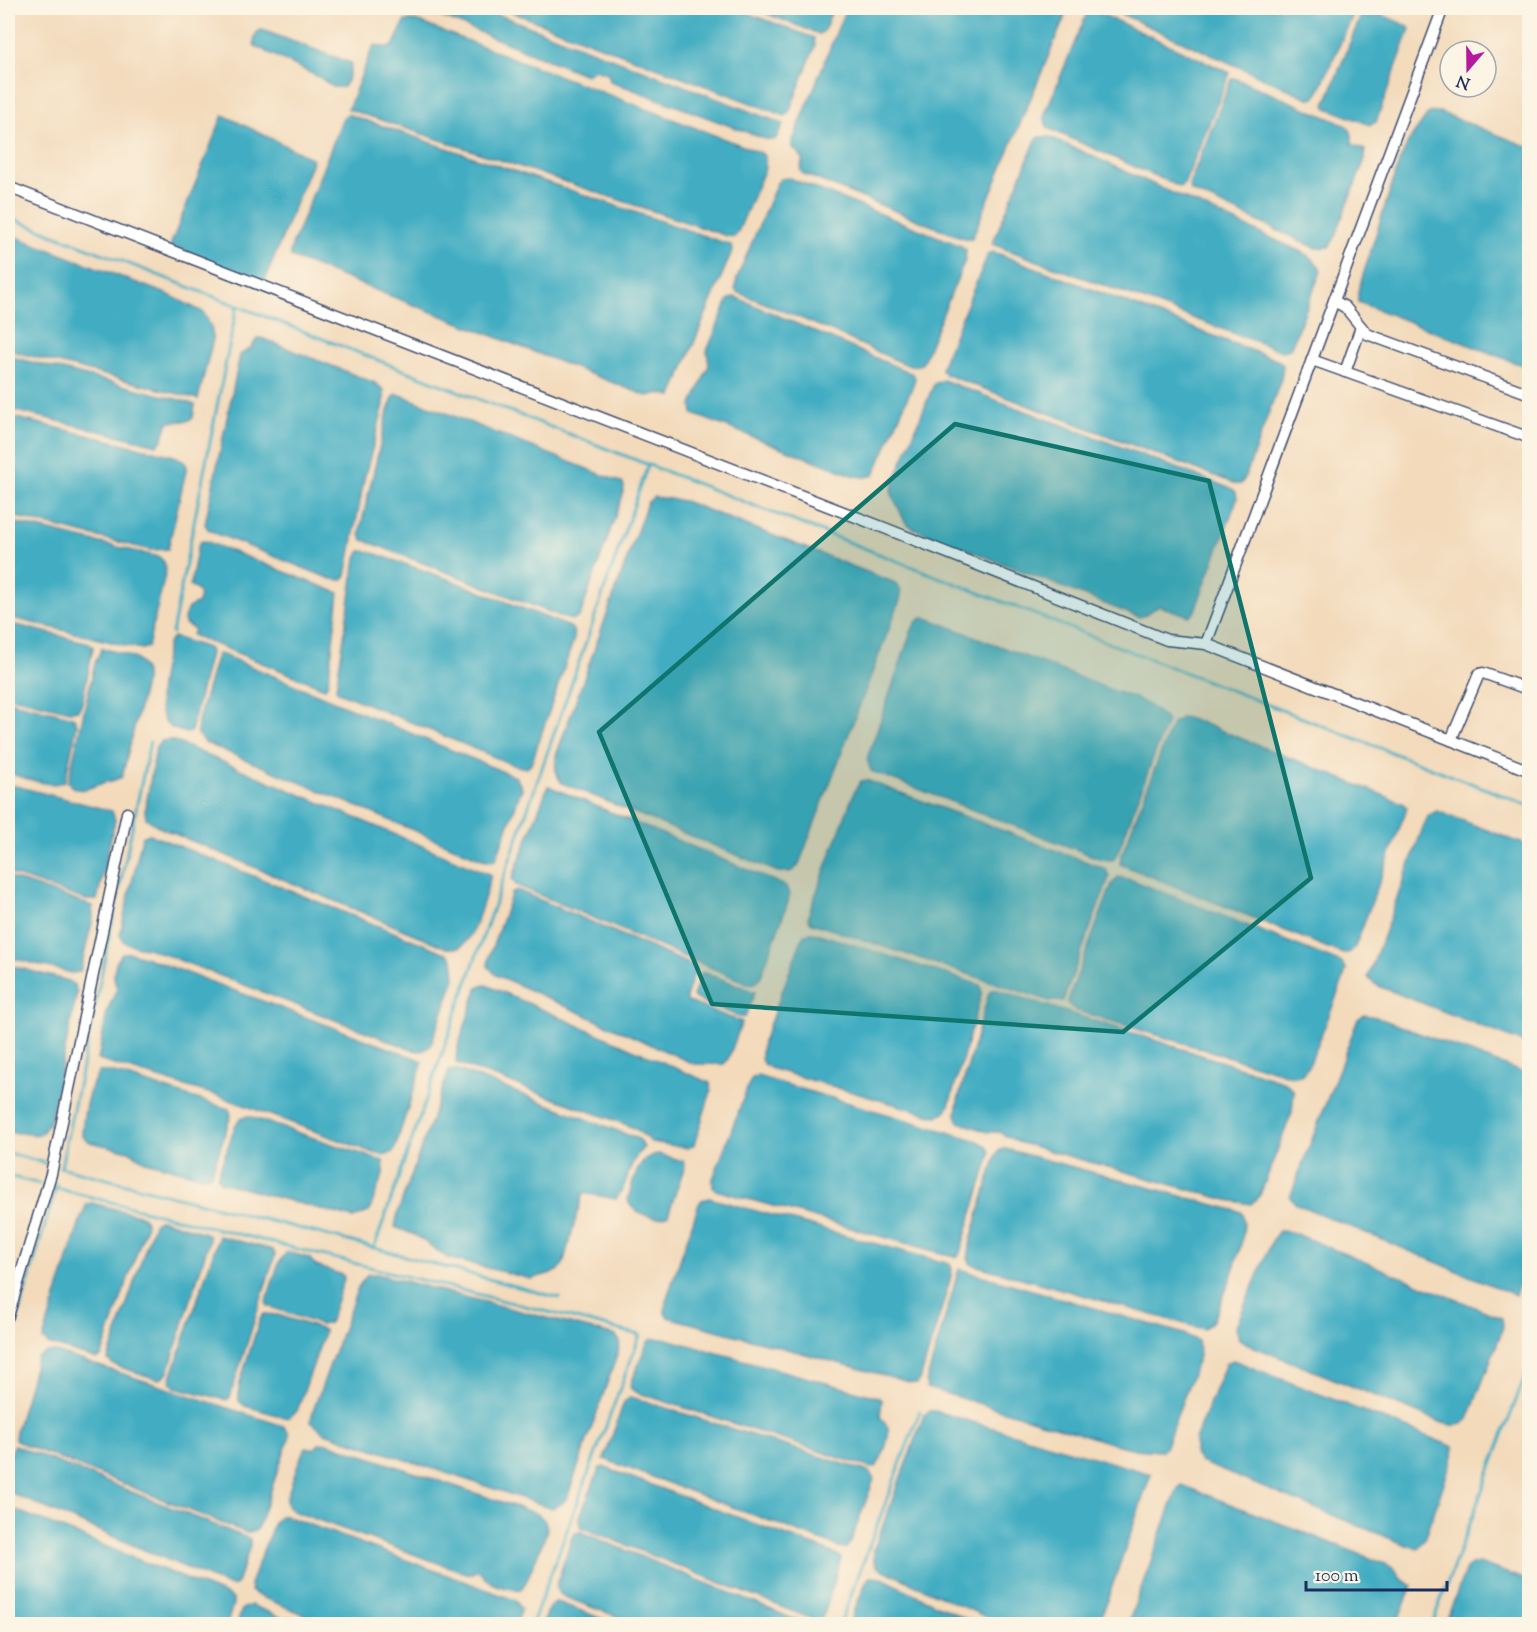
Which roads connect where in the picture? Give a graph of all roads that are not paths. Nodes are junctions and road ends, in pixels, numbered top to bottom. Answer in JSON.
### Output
{"nodes":[{"id":1,"x":1443,"y":8,"type":"edge"},
{"id":2,"x":8,"y":187,"type":"edge"},
{"id":3,"x":1334,"y":301,"type":"junction"},
{"id":4,"x":1361,"y":327,"type":"junction"},
{"id":5,"x":1312,"y":360,"type":"junction"},
{"id":6,"x":1345,"y":372,"type":"junction"},
{"id":7,"x":1530,"y":394,"type":"edge"},
{"id":8,"x":1530,"y":438,"type":"edge"},
{"id":9,"x":1206,"y":644,"type":"junction"},
{"id":10,"x":1530,"y":690,"type":"edge"},
{"id":11,"x":1451,"y":740,"type":"junction"},
{"id":12,"x":1530,"y":771,"type":"edge"},
{"id":13,"x":127,"y":813,"type":"dead end"},
{"id":14,"x":8,"y":1316,"type":"edge"}],
"edges":[{"from":1,"to":3,"type":"street"},
{"from":2,"to":9,"type":"street"},
{"from":3,"to":4,"type":"street"},
{"from":3,"to":5,"type":"street"},
{"from":4,"to":6,"type":"street"},
{"from":4,"to":7,"type":"street"},
{"from":5,"to":6,"type":"street"},
{"from":5,"to":9,"type":"street"},
{"from":6,"to":8,"type":"street"},
{"from":9,"to":11,"type":"street"},
{"from":10,"to":11,"type":"street"},
{"from":11,"to":12,"type":"street"},
{"from":13,"to":14,"type":"street"}]}
